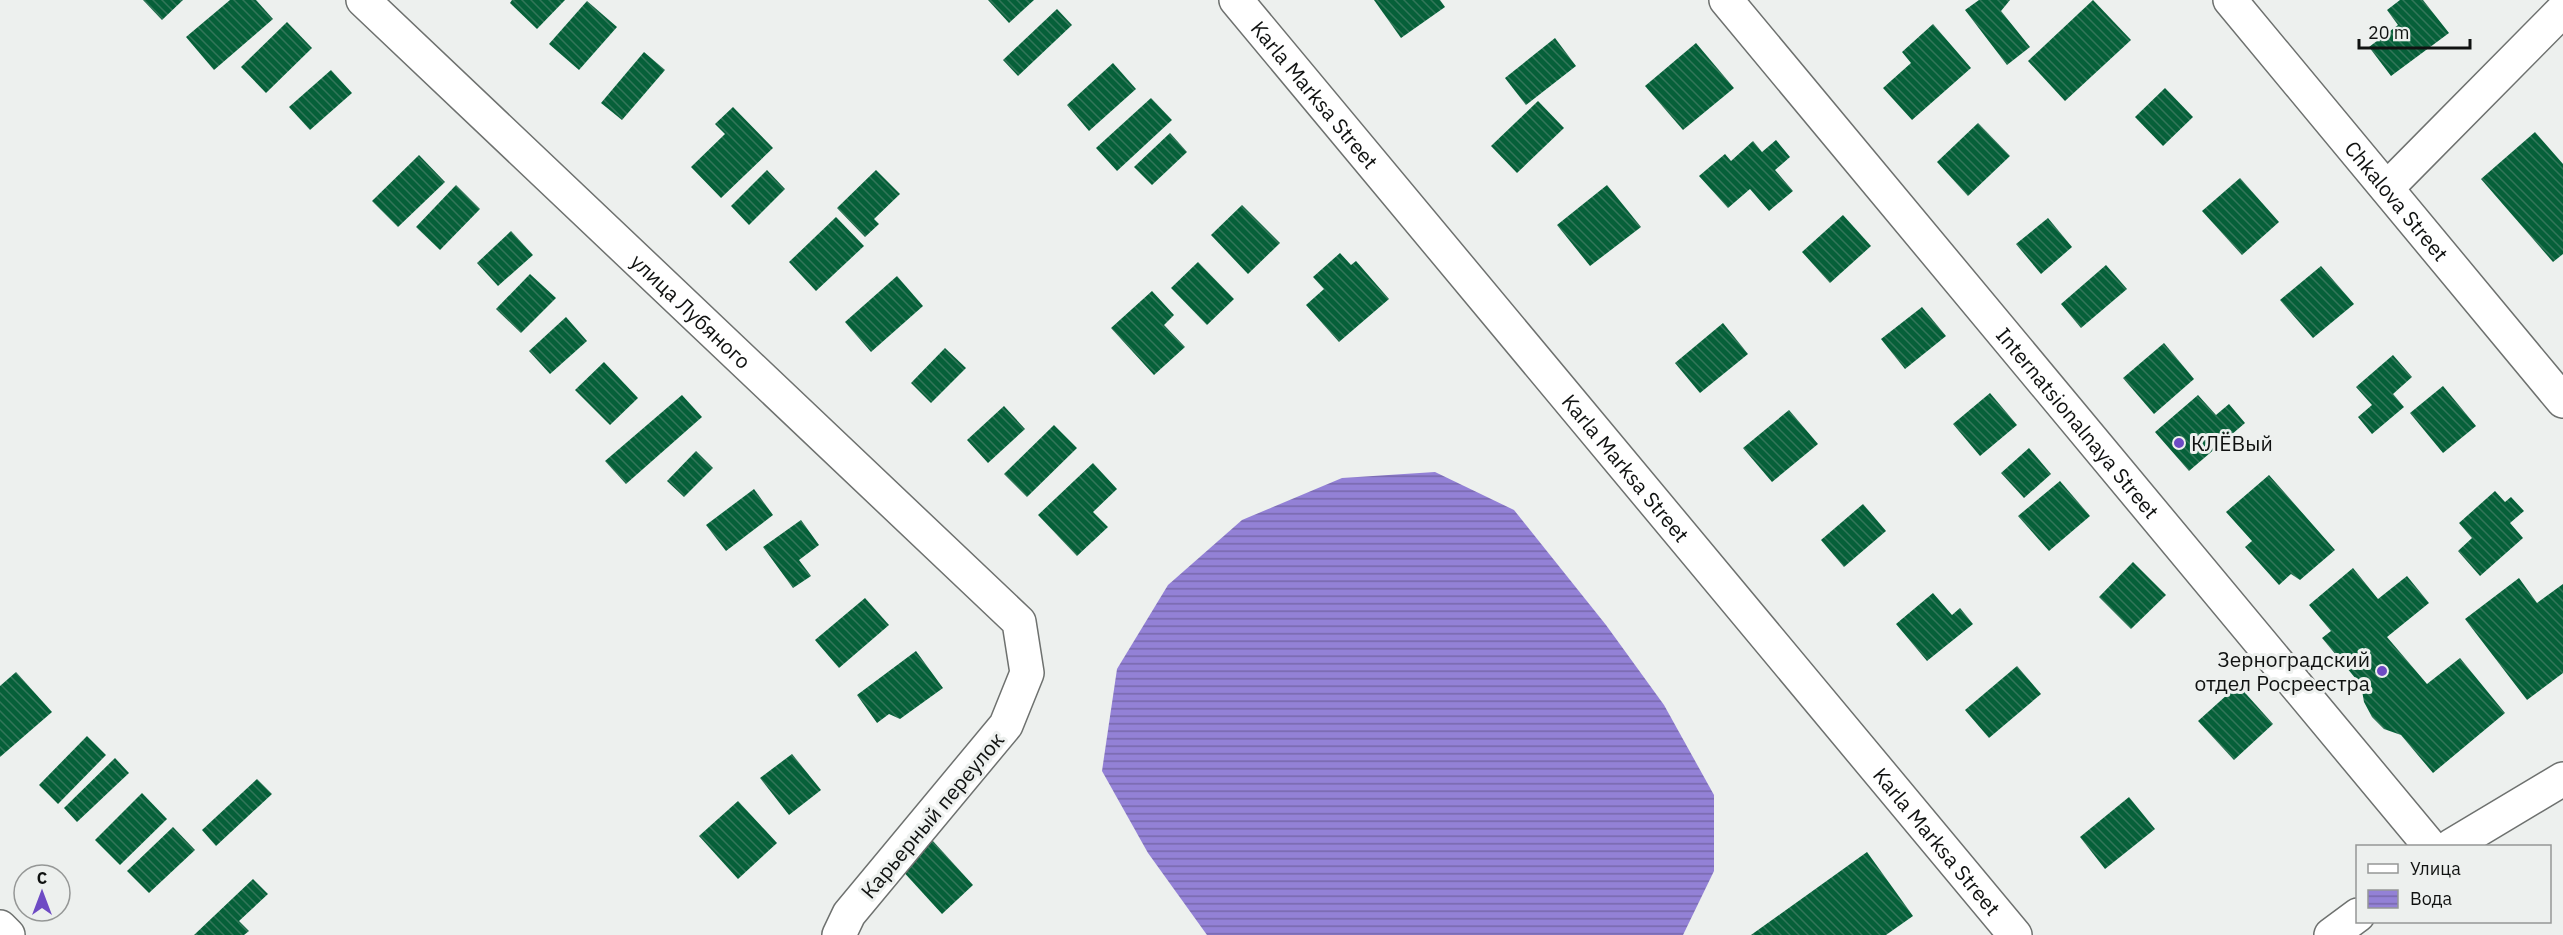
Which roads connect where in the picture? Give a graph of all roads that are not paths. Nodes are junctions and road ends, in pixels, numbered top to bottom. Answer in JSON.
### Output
{"nodes":[{"id":1,"x":363,"y":0,"type":"edge"},
{"id":2,"x":1236,"y":0,"type":"edge"},
{"id":3,"x":1725,"y":0,"type":"edge"},
{"id":4,"x":2230,"y":0,"type":"edge"},
{"id":5,"x":2563,"y":10,"type":"edge"},
{"id":6,"x":2387,"y":188,"type":"junction"},
{"id":7,"x":2563,"y":401,"type":"edge"},
{"id":8,"x":1019,"y":622,"type":"joint"},
{"id":9,"x":2563,"y":779,"type":"edge"},
{"id":10,"x":2429,"y":845,"type":"edge"},
{"id":11,"x":2453,"y":845,"type":"edge"},
{"id":12,"x":2356,"y":916,"type":"edge"},
{"id":13,"x":0,"y":927,"type":"edge"},
{"id":14,"x":8,"y":935,"type":"edge"},
{"id":15,"x":839,"y":935,"type":"edge"},
{"id":16,"x":2015,"y":935,"type":"edge"},
{"id":17,"x":2331,"y":935,"type":"edge"}],
"edges":[{"from":1,"to":8,"type":"street","name":"улица Лубяного"},
{"from":2,"to":16,"type":"street","name":"Karla Marksa Street"},
{"from":3,"to":10,"type":"street","name":"Internatsionalnaya Street"},
{"from":4,"to":6,"type":"street","name":"Chkalova Street"},
{"from":5,"to":6,"type":"street"},
{"from":6,"to":7,"type":"street","name":"Chkalova Street"},
{"from":8,"to":15,"type":"street","name":"Карьерный переулок"},
{"from":9,"to":11,"type":"street"},
{"from":12,"to":17,"type":"street"},
{"from":13,"to":14,"type":"street"}]}
